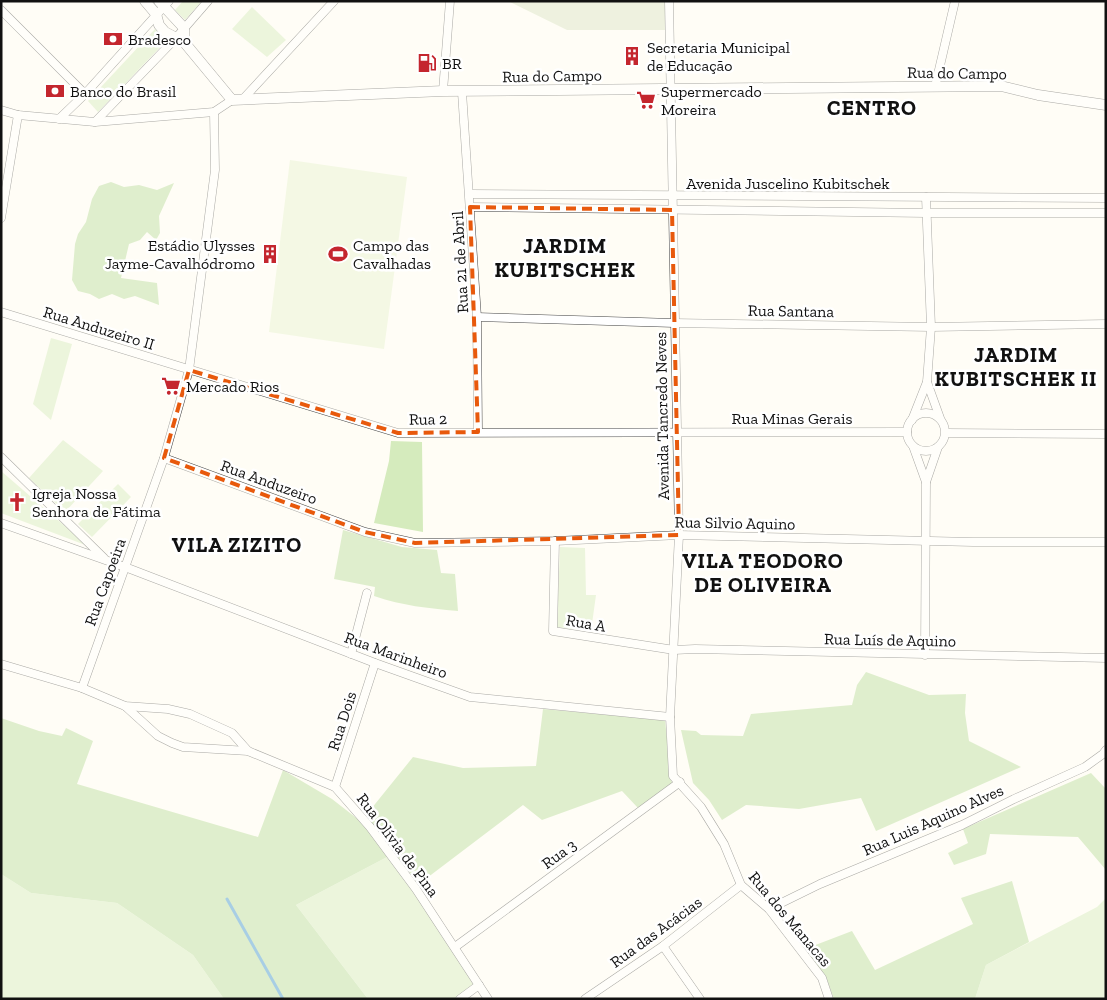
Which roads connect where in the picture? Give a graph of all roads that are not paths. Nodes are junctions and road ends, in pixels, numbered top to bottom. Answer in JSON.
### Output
{"nodes":[{"id":1,"x":145,"y":1,"type":"edge"},
{"id":2,"x":208,"y":1,"type":"edge"},
{"id":3,"x":334,"y":1,"type":"edge"},
{"id":4,"x":450,"y":1,"type":"edge"},
{"id":5,"x":670,"y":1,"type":"edge"},
{"id":6,"x":956,"y":1,"type":"edge"},
{"id":7,"x":162,"y":6,"type":"edge"},
{"id":8,"x":1,"y":10,"type":"edge"},
{"id":9,"x":184,"y":28,"type":"junction"},
{"id":10,"x":180,"y":40,"type":"junction"},
{"id":11,"x":935,"y":87,"type":"junction"},
{"id":12,"x":670,"y":90,"type":"junction"},
{"id":13,"x":443,"y":91,"type":"junction"},
{"id":14,"x":462,"y":92,"type":"junction"},
{"id":15,"x":84,"y":94,"type":"junction"},
{"id":16,"x":244,"y":98,"type":"junction"},
{"id":17,"x":232,"y":100,"type":"junction"},
{"id":18,"x":1106,"y":105,"type":"edge"},
{"id":19,"x":1,"y":110,"type":"edge"},
{"id":20,"x":214,"y":112,"type":"junction"},
{"id":21,"x":18,"y":115,"type":"junction"},
{"id":22,"x":59,"y":119,"type":"junction"},
{"id":23,"x":95,"y":122,"type":"junction"},
{"id":24,"x":470,"y":194,"type":"junction"},
{"id":25,"x":672,"y":196,"type":"junction"},
{"id":26,"x":926,"y":197,"type":"junction"},
{"id":27,"x":1008,"y":198,"type":"junction"},
{"id":28,"x":1106,"y":198,"type":"edge"},
{"id":29,"x":470,"y":207,"type":"junction"},
{"id":30,"x":672,"y":210,"type":"junction"},
{"id":31,"x":926,"y":213,"type":"junction"},
{"id":32,"x":1008,"y":213,"type":"junction"},
{"id":33,"x":1106,"y":213,"type":"edge"},
{"id":34,"x":1,"y":218,"type":"edge"},
{"id":35,"x":1,"y":312,"type":"edge"},
{"id":36,"x":477,"y":317,"type":"junction"},
{"id":37,"x":674,"y":323,"type":"junction"},
{"id":38,"x":1106,"y":324,"type":"edge"},
{"id":39,"x":931,"y":327,"type":"junction"},
{"id":40,"x":189,"y":370,"type":"junction"},
{"id":41,"x":927,"y":382,"type":"junction"},
{"id":42,"x":940,"y":418,"type":"junction"},
{"id":43,"x":912,"y":420,"type":"junction"},
{"id":44,"x":478,"y":432,"type":"junction"},
{"id":45,"x":676,"y":432,"type":"junction"},
{"id":46,"x":907,"y":432,"type":"junction"},
{"id":47,"x":946,"y":433,"type":"junction"},
{"id":48,"x":1106,"y":434,"type":"edge"},
{"id":49,"x":913,"y":446,"type":"junction"},
{"id":50,"x":938,"y":447,"type":"junction"},
{"id":51,"x":1,"y":457,"type":"edge"},
{"id":52,"x":164,"y":458,"type":"junction"},
{"id":53,"x":926,"y":482,"type":"junction"},
{"id":54,"x":1,"y":523,"type":"edge"},
{"id":55,"x":365,"y":532,"type":"joint"},
{"id":56,"x":678,"y":535,"type":"junction"},
{"id":57,"x":924,"y":540,"type":"junction"},
{"id":58,"x":555,"y":541,"type":"junction"},
{"id":59,"x":1106,"y":542,"type":"edge"},
{"id":60,"x":105,"y":560,"type":"junction"},
{"id":61,"x":125,"y":567,"type":"junction"},
{"id":62,"x":368,"y":593,"type":"dead end"},
{"id":63,"x":674,"y":650,"type":"junction"},
{"id":64,"x":352,"y":654,"type":"junction"},
{"id":65,"x":925,"y":655,"type":"junction"},
{"id":66,"x":1106,"y":658,"type":"edge"},
{"id":67,"x":375,"y":663,"type":"junction"},
{"id":68,"x":1,"y":664,"type":"edge"},
{"id":69,"x":82,"y":688,"type":"junction"},
{"id":70,"x":125,"y":706,"type":"junction"},
{"id":71,"x":670,"y":717,"type":"junction"},
{"id":72,"x":1106,"y":750,"type":"edge"},
{"id":73,"x":248,"y":751,"type":"junction"},
{"id":74,"x":680,"y":782,"type":"junction"},
{"id":75,"x":335,"y":786,"type":"junction"},
{"id":76,"x":741,"y":885,"type":"junction"},
{"id":77,"x":769,"y":909,"type":"junction"},
{"id":78,"x":663,"y":946,"type":"junction"},
{"id":79,"x":455,"y":947,"type":"junction"},
{"id":80,"x":479,"y":984,"type":"junction"},
{"id":81,"x":460,"y":999,"type":"edge"},
{"id":82,"x":488,"y":999,"type":"edge"},
{"id":83,"x":585,"y":999,"type":"edge"},
{"id":84,"x":700,"y":999,"type":"edge"},
{"id":85,"x":829,"y":999,"type":"edge"}],
"edges":[{"from":1,"to":7,"type":"street"},
{"from":2,"to":9,"type":"street"},
{"from":3,"to":16,"type":"street"},
{"from":4,"to":13,"type":"street"},
{"from":5,"to":12,"type":"street","name":"Avenida Tancredo Neves"},
{"from":6,"to":11,"type":"street"},
{"from":7,"to":9,"type":"street"},
{"from":7,"to":10,"type":"street"},
{"from":7,"to":15,"type":"street"},
{"from":8,"to":15,"type":"street"},
{"from":9,"to":10,"type":"street"},
{"from":10,"to":17,"type":"street"},
{"from":10,"to":23,"type":"street"},
{"from":11,"to":12,"type":"street","name":"Rua do Campo"},
{"from":11,"to":18,"type":"street","name":"Rua do Campo"},
{"from":12,"to":14,"type":"street","name":"Rua do Campo"},
{"from":12,"to":25,"type":"street","name":"Avenida Tancredo Neves"},
{"from":13,"to":14,"type":"street","name":"Rua do Campo"},
{"from":13,"to":16,"type":"street","name":"Rua do Campo"},
{"from":14,"to":24,"type":"street","name":"Rua 21 de Abril"},
{"from":15,"to":22,"type":"street"},
{"from":16,"to":17,"type":"street","name":"Rua do Campo"},
{"from":17,"to":20,"type":"street","name":"Rua do Campo"},
{"from":19,"to":21,"type":"street","name":"Rua do Campo"},
{"from":20,"to":23,"type":"street","name":"Rua do Campo"},
{"from":20,"to":40,"type":"street","name":"Rua Capoeira"},
{"from":21,"to":22,"type":"street","name":"Rua do Campo"},
{"from":21,"to":34,"type":"street"},
{"from":22,"to":23,"type":"street","name":"Rua do Campo"},
{"from":24,"to":25,"type":"street","name":"Avenida Juscelino Kubitschek"},
{"from":24,"to":29,"type":"street","name":"Rua 21 de Abril"},
{"from":25,"to":26,"type":"street","name":"Avenida Juscelino Kubitschek"},
{"from":25,"to":30,"type":"street","name":"Avenida Tancredo Neves"},
{"from":26,"to":27,"type":"street","name":"Avenida Juscelino Kubitschek"},
{"from":26,"to":31,"type":"street"},
{"from":27,"to":28,"type":"street","name":"Avenida Juscelino Kubitschek"},
{"from":27,"to":32,"type":"street"},
{"from":29,"to":30,"type":"street","name":"Avenida Juscelino Kubitschek"},
{"from":29,"to":36,"type":"street","name":"Rua 21 de Abril"},
{"from":30,"to":31,"type":"street","name":"Avenida Juscelino Kubitschek"},
{"from":30,"to":37,"type":"street","name":"Avenida Tancredo Neves"},
{"from":31,"to":32,"type":"street","name":"Avenida Juscelino Kubitschek"},
{"from":31,"to":39,"type":"street"},
{"from":32,"to":33,"type":"street","name":"Avenida Juscelino Kubitschek"},
{"from":35,"to":40,"type":"street","name":"Rua Anduzeiro II"},
{"from":36,"to":37,"type":"street","name":"Rua Santana"},
{"from":36,"to":44,"type":"street","name":"Rua 21 de Abril"},
{"from":37,"to":39,"type":"street","name":"Rua Santana"},
{"from":37,"to":45,"type":"street","name":"Avenida Tancredo Neves"},
{"from":38,"to":39,"type":"street","name":"Rua Santana"},
{"from":39,"to":41,"type":"street"},
{"from":40,"to":44,"type":"street","name":"Rua 2"},
{"from":40,"to":52,"type":"street","name":"Rua Capoeira"},
{"from":41,"to":42,"type":"street"},
{"from":41,"to":43,"type":"street"},
{"from":42,"to":43,"type":"street"},
{"from":42,"to":47,"type":"street"},
{"from":43,"to":46,"type":"street"},
{"from":44,"to":45,"type":"street","name":"Rua 2"},
{"from":45,"to":46,"type":"street","name":"Rua Minas Gerais"},
{"from":45,"to":56,"type":"street","name":"Avenida Tancredo Neves"},
{"from":46,"to":49,"type":"street"},
{"from":47,"to":48,"type":"street"},
{"from":47,"to":50,"type":"street"},
{"from":49,"to":50,"type":"street"},
{"from":49,"to":53,"type":"street"},
{"from":50,"to":53,"type":"street"},
{"from":51,"to":60,"type":"street"},
{"from":52,"to":55,"type":"street","name":"Rua Anduzeiro"},
{"from":52,"to":61,"type":"street","name":"Rua Capoeira"},
{"from":53,"to":57,"type":"street"},
{"from":54,"to":60,"type":"street","name":"Rua Marinheiro"},
{"from":55,"to":58,"type":"street","name":"Rua Silvio Aquino"},
{"from":56,"to":57,"type":"street","name":"Rua Silvio Aquino"},
{"from":56,"to":58,"type":"street","name":"Rua Silvio Aquino"},
{"from":56,"to":63,"type":"street","name":"Avenida Tancredo Neves"},
{"from":57,"to":59,"type":"street","name":"Rua Silvio Aquino"},
{"from":57,"to":65,"type":"street"},
{"from":58,"to":63,"type":"street","name":"Rua A"},
{"from":60,"to":61,"type":"street","name":"Rua Marinheiro"},
{"from":61,"to":64,"type":"street","name":"Rua Marinheiro"},
{"from":61,"to":69,"type":"street","name":"Rua Capoeira"},
{"from":62,"to":64,"type":"street"},
{"from":63,"to":65,"type":"street","name":"Rua Luís de Aquino"},
{"from":63,"to":71,"type":"street","name":"Avenida Tancredo Neves"},
{"from":64,"to":67,"type":"street","name":"Rua Marinheiro"},
{"from":65,"to":66,"type":"street","name":"Rua Luís de Aquino"},
{"from":67,"to":71,"type":"street","name":"Rua Marinheiro"},
{"from":67,"to":75,"type":"street","name":"Rua Dois"},
{"from":68,"to":69,"type":"street","name":"Rua Olívia de Pina"},
{"from":69,"to":70,"type":"street","name":"Rua Olívia de Pina"},
{"from":70,"to":73,"type":"street","name":"Rua Olívia de Pina"},
{"from":70,"to":73,"type":"street","name":"Rua Olívia de Pina"},
{"from":71,"to":74,"type":"street","name":"Avenida Tancredo Neves"},
{"from":72,"to":77,"type":"street","name":"Rua Luis Aquino Alves"},
{"from":73,"to":75,"type":"street","name":"Rua Olívia de Pina"},
{"from":74,"to":76,"type":"street","name":"Rua dos Manacas"},
{"from":74,"to":79,"type":"street","name":"Rua 3"},
{"from":75,"to":79,"type":"street","name":"Rua Olívia de Pina"},
{"from":76,"to":77,"type":"street","name":"Rua dos Manacas"},
{"from":76,"to":78,"type":"street","name":"Rua das Acácias"},
{"from":77,"to":85,"type":"street","name":"Rua dos Manacas"},
{"from":78,"to":83,"type":"street","name":"Rua das Acácias"},
{"from":78,"to":84,"type":"street"},
{"from":79,"to":80,"type":"street","name":"Rua Olívia de Pina"},
{"from":80,"to":81,"type":"street"},
{"from":80,"to":82,"type":"street","name":"Rua Olívia de Pina"}]}
